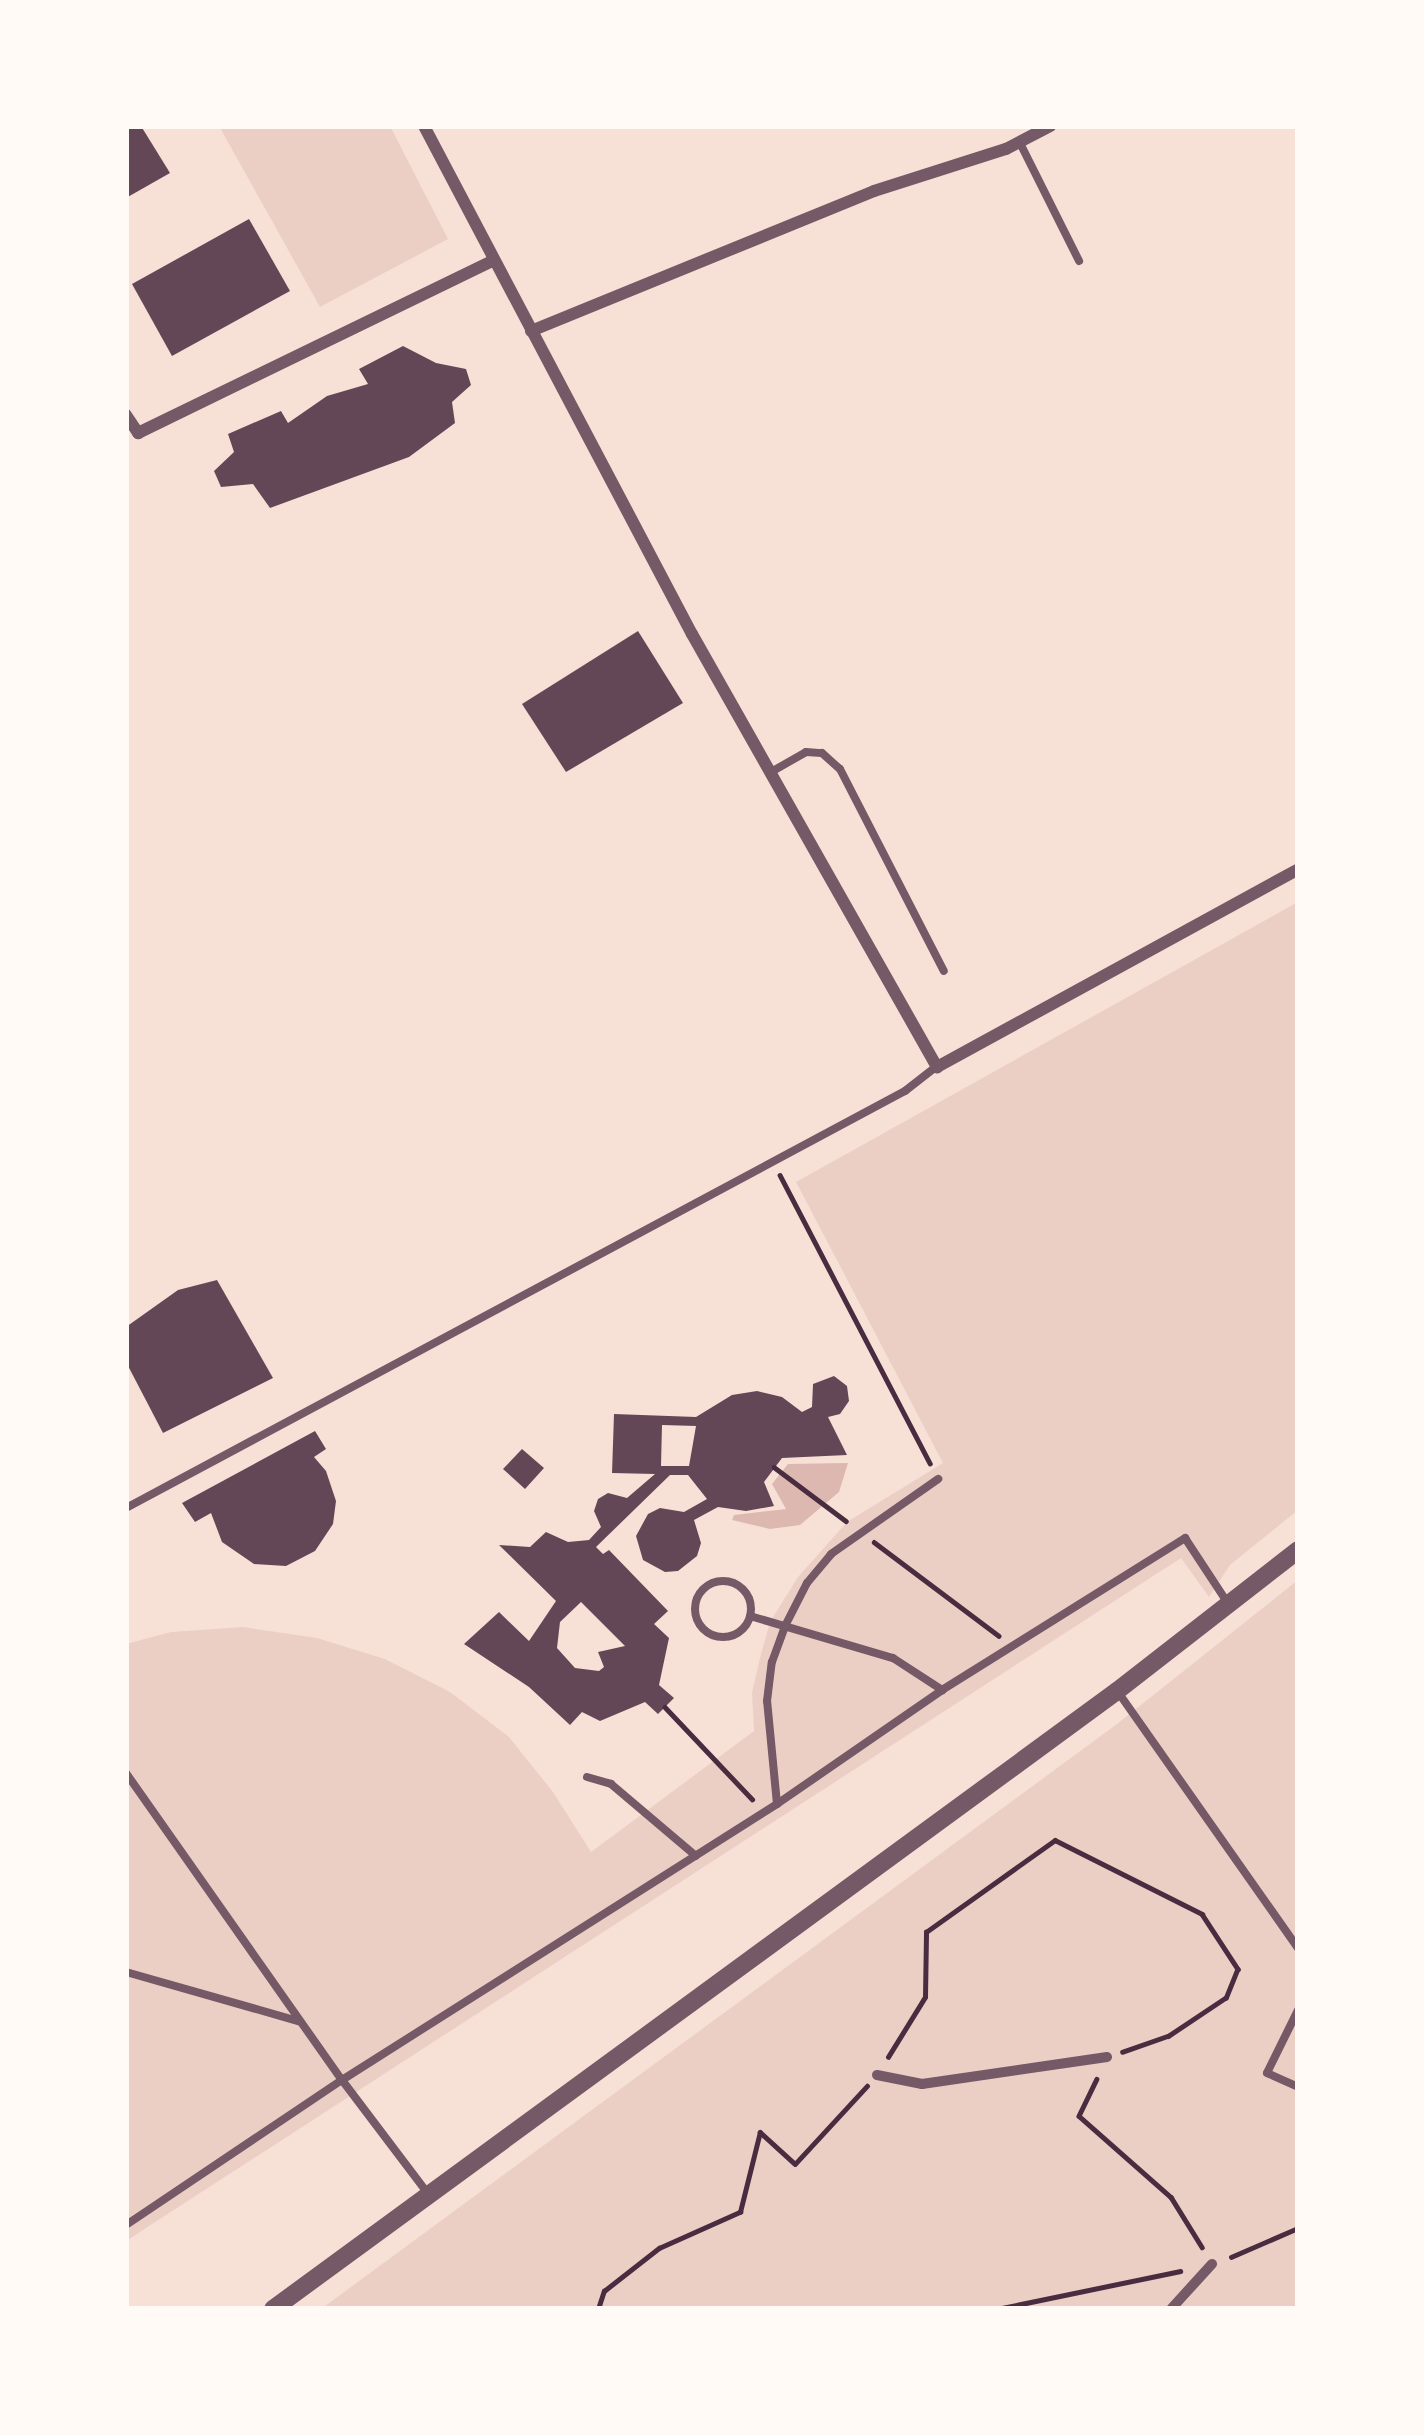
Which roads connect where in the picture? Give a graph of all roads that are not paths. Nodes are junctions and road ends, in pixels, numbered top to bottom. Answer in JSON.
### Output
{"nodes":[{"id":1,"x":424,"y":126,"type":"edge"},
{"id":2,"x":1050,"y":126,"type":"edge"},
{"id":3,"x":1020,"y":143,"type":"junction"},
{"id":4,"x":493,"y":261,"type":"junction"},
{"id":5,"x":1079,"y":261,"type":"dead end"},
{"id":6,"x":531,"y":331,"type":"junction"},
{"id":7,"x":126,"y":415,"type":"edge"},
{"id":8,"x":770,"y":773,"type":"junction"},
{"id":9,"x":1298,"y":869,"type":"edge"},
{"id":10,"x":944,"y":971,"type":"dead end"},
{"id":11,"x":937,"y":1067,"type":"junction"},
{"id":12,"x":938,"y":1479,"type":"road end"},
{"id":13,"x":126,"y":1508,"type":"edge"},
{"id":14,"x":1298,"y":1550,"type":"edge"},
{"id":15,"x":1229,"y":1605,"type":"junction"},
{"id":16,"x":750,"y":1616,"type":"junction"},
{"id":17,"x":785,"y":1626,"type":"junction"},
{"id":18,"x":942,"y":1690,"type":"junction"},
{"id":19,"x":1117,"y":1690,"type":"junction"},
{"id":20,"x":126,"y":1773,"type":"edge"},
{"id":21,"x":587,"y":1777,"type":"dead end"},
{"id":22,"x":777,"y":1804,"type":"junction"},
{"id":23,"x":696,"y":1856,"type":"junction"},
{"id":24,"x":1298,"y":1948,"type":"edge"},
{"id":25,"x":126,"y":1972,"type":"edge"},
{"id":26,"x":1298,"y":2010,"type":"edge"},
{"id":27,"x":300,"y":2022,"type":"junction"},
{"id":28,"x":1107,"y":2057,"type":"road end"},
{"id":29,"x":877,"y":2075,"type":"road end"},
{"id":30,"x":341,"y":2080,"type":"junction"},
{"id":31,"x":1298,"y":2087,"type":"edge"},
{"id":32,"x":430,"y":2196,"type":"junction"},
{"id":33,"x":126,"y":2225,"type":"edge"},
{"id":34,"x":1213,"y":2264,"type":"road end"},
{"id":35,"x":273,"y":2309,"type":"edge"},
{"id":36,"x":1171,"y":2309,"type":"edge"}],
"edges":[{"from":1,"to":4,"type":"street"},
{"from":2,"to":3,"type":"street"},
{"from":3,"to":5,"type":"lane"},
{"from":3,"to":6,"type":"street"},
{"from":4,"to":6,"type":"street"},
{"from":4,"to":7,"type":"street"},
{"from":6,"to":8,"type":"street"},
{"from":8,"to":10,"type":"lane"},
{"from":8,"to":11,"type":"street"},
{"from":9,"to":11,"type":"street"},
{"from":11,"to":13,"type":"lane"},
{"from":12,"to":17,"type":"lane"},
{"from":14,"to":15,"type":"street"},
{"from":15,"to":18,"type":"lane"},
{"from":15,"to":19,"type":"street"},
{"from":16,"to":16,"type":"lane"},
{"from":16,"to":17,"type":"lane"},
{"from":17,"to":18,"type":"lane"},
{"from":17,"to":22,"type":"lane"},
{"from":18,"to":22,"type":"lane"},
{"from":19,"to":24,"type":"lane"},
{"from":19,"to":32,"type":"street"},
{"from":20,"to":27,"type":"lane"},
{"from":21,"to":23,"type":"lane"},
{"from":22,"to":23,"type":"lane"},
{"from":23,"to":30,"type":"lane"},
{"from":25,"to":27,"type":"lane"},
{"from":26,"to":31,"type":"lane"},
{"from":27,"to":30,"type":"lane"},
{"from":28,"to":29,"type":"street"},
{"from":30,"to":32,"type":"lane"},
{"from":30,"to":33,"type":"lane"},
{"from":32,"to":35,"type":"street"},
{"from":34,"to":36,"type":"street"}]}
